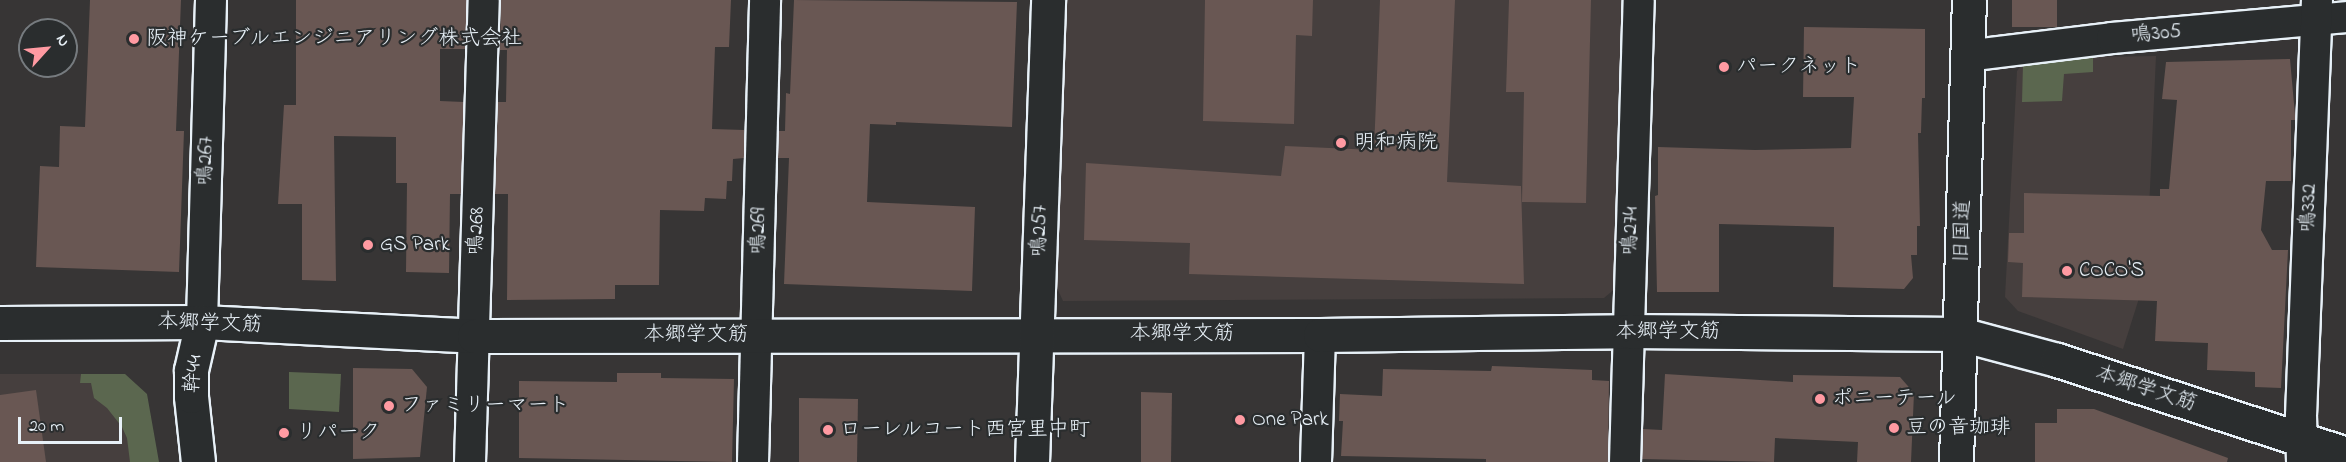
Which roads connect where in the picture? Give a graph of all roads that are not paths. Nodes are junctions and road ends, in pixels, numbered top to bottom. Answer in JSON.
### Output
{"nodes":[{"id":1,"x":211,"y":0,"type":"edge"},
{"id":2,"x":484,"y":0,"type":"edge"},
{"id":3,"x":765,"y":0,"type":"edge"},
{"id":4,"x":1048,"y":0,"type":"edge"},
{"id":5,"x":1639,"y":0,"type":"edge"},
{"id":6,"x":1969,"y":0,"type":"edge"},
{"id":7,"x":2317,"y":10,"type":"edge"},
{"id":8,"x":2346,"y":17,"type":"edge"},
{"id":9,"x":1966,"y":56,"type":"junction"},
{"id":10,"x":202,"y":322,"type":"junction"},
{"id":11,"x":0,"y":323,"type":"edge"},
{"id":12,"x":1628,"y":331,"type":"junction"},
{"id":13,"x":1036,"y":333,"type":"junction"},
{"id":14,"x":1960,"y":334,"type":"junction"},
{"id":15,"x":757,"y":335,"type":"junction"},
{"id":16,"x":1320,"y":335,"type":"junction"},
{"id":17,"x":474,"y":336,"type":"junction"},
{"id":18,"x":2301,"y":440,"type":"edge"},
{"id":19,"x":2346,"y":454,"type":"edge"},
{"id":20,"x":198,"y":462,"type":"edge"},
{"id":21,"x":470,"y":462,"type":"edge"},
{"id":22,"x":753,"y":462,"type":"edge"},
{"id":23,"x":1032,"y":462,"type":"edge"},
{"id":24,"x":1316,"y":462,"type":"edge"},
{"id":25,"x":1625,"y":462,"type":"edge"},
{"id":26,"x":1956,"y":462,"type":"edge"}],
"edges":[{"from":1,"to":10,"type":"street","name":"鳴267"},
{"from":2,"to":17,"type":"street","name":"鳴268"},
{"from":3,"to":15,"type":"street","name":"鳴269"},
{"from":4,"to":13,"type":"street","name":"鳴257"},
{"from":5,"to":12,"type":"street","name":"鳴274"},
{"from":6,"to":9,"type":"street","name":"旧国道"},
{"from":7,"to":8,"type":"street","name":"鳴305"},
{"from":7,"to":9,"type":"street","name":"鳴305"},
{"from":7,"to":18,"type":"street","name":"鳴332"},
{"from":9,"to":14,"type":"street","name":"旧国道"},
{"from":10,"to":11,"type":"street","name":"本郷学文筋"},
{"from":10,"to":17,"type":"street","name":"本郷学文筋"},
{"from":10,"to":20,"type":"street","name":"幹44"},
{"from":12,"to":14,"type":"street","name":"本郷学文筋"},
{"from":12,"to":16,"type":"street","name":"本郷学文筋"},
{"from":12,"to":25,"type":"street","name":"鳴274"},
{"from":13,"to":15,"type":"street","name":"本郷学文筋"},
{"from":13,"to":16,"type":"street","name":"本郷学文筋"},
{"from":13,"to":23,"type":"street","name":"鳴257"},
{"from":14,"to":18,"type":"street","name":"本郷学文筋"},
{"from":14,"to":26,"type":"street","name":"旧国道"},
{"from":15,"to":17,"type":"street","name":"本郷学文筋"},
{"from":15,"to":22,"type":"street","name":"鳴269"},
{"from":16,"to":24,"type":"street"},
{"from":17,"to":21,"type":"street","name":"鳴268"},
{"from":18,"to":19,"type":"street","name":"本郷学文筋"}]}
